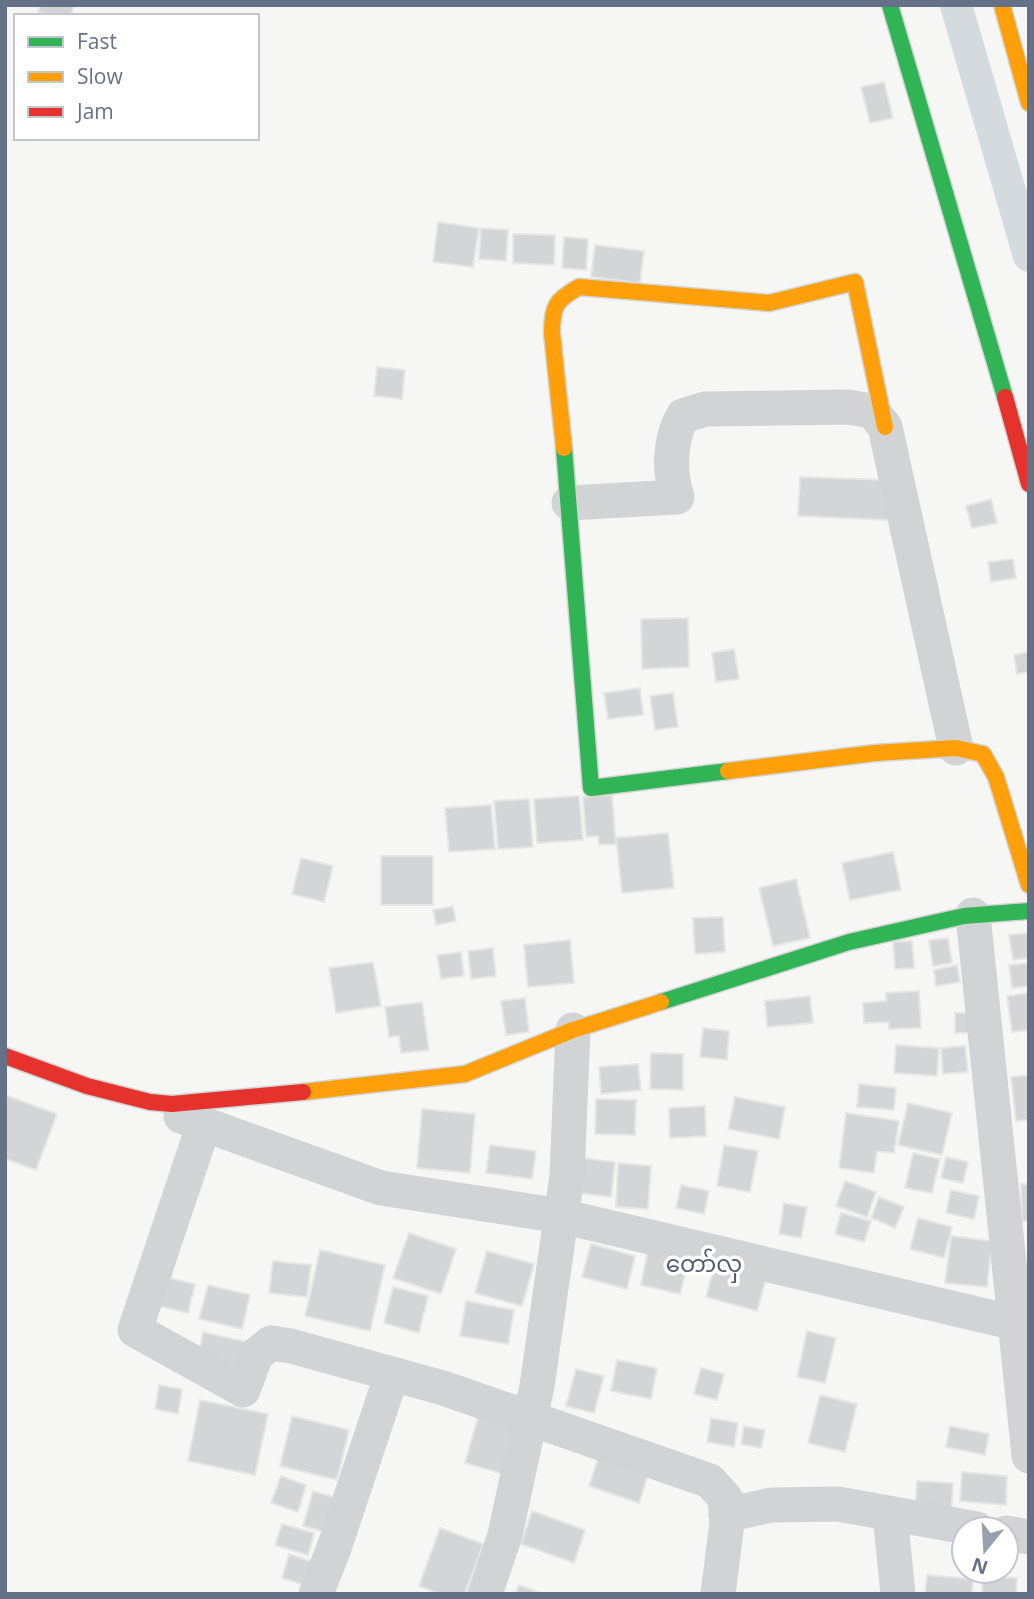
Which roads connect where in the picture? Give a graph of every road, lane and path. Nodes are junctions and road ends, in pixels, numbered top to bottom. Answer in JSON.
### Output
{"nodes":[{"id":1,"x":890,"y":5,"type":"edge"},
{"id":2,"x":1002,"y":5,"type":"edge"},
{"id":3,"x":1029,"y":103,"type":"edge"},
{"id":4,"x":885,"y":427,"type":"junction"},
{"id":5,"x":1029,"y":484,"type":"edge"},
{"id":6,"x":569,"y":503,"type":"junction"},
{"id":7,"x":956,"y":748,"type":"junction"},
{"id":8,"x":1029,"y":885,"type":"edge"},
{"id":9,"x":1029,"y":911,"type":"edge"},
{"id":10,"x":973,"y":915,"type":"junction"},
{"id":11,"x":573,"y":1030,"type":"junction"},
{"id":12,"x":5,"y":1056,"type":"edge"},
{"id":13,"x":142,"y":1102,"type":"junction"},
{"id":14,"x":204,"y":1124,"type":"junction"},
{"id":15,"x":561,"y":1216,"type":"junction"},
{"id":16,"x":1015,"y":1323,"type":"junction"},
{"id":17,"x":392,"y":1374,"type":"junction"},
{"id":18,"x":531,"y":1418,"type":"junction"},
{"id":19,"x":1029,"y":1456,"type":"edge"},
{"id":20,"x":890,"y":1514,"type":"junction"},
{"id":21,"x":726,"y":1515,"type":"junction"},
{"id":22,"x":950,"y":1524,"type":"edge"},
{"id":23,"x":316,"y":1594,"type":"edge"},
{"id":24,"x":485,"y":1594,"type":"edge"},
{"id":25,"x":718,"y":1594,"type":"edge"},
{"id":26,"x":898,"y":1594,"type":"edge"}],
"edges":[{"from":1,"to":5,"type":"street"},
{"from":2,"to":3,"type":"street"},
{"from":4,"to":6,"type":"street"},
{"from":4,"to":6,"type":"street"},
{"from":4,"to":7,"type":"street"},
{"from":6,"to":7,"type":"street"},
{"from":7,"to":8,"type":"street"},
{"from":9,"to":10,"type":"street"},
{"from":10,"to":11,"type":"street"},
{"from":10,"to":16,"type":"street"},
{"from":11,"to":13,"type":"street"},
{"from":11,"to":15,"type":"street"},
{"from":12,"to":13,"type":"street"},
{"from":13,"to":14,"type":"street"},
{"from":14,"to":15,"type":"street"},
{"from":14,"to":17,"type":"street"},
{"from":15,"to":16,"type":"street"},
{"from":15,"to":18,"type":"street"},
{"from":16,"to":19,"type":"street"},
{"from":17,"to":18,"type":"street"},
{"from":17,"to":23,"type":"street"},
{"from":18,"to":21,"type":"street"},
{"from":18,"to":24,"type":"street"},
{"from":20,"to":21,"type":"street"},
{"from":20,"to":22,"type":"street"},
{"from":20,"to":26,"type":"street"},
{"from":21,"to":25,"type":"street"}]}
